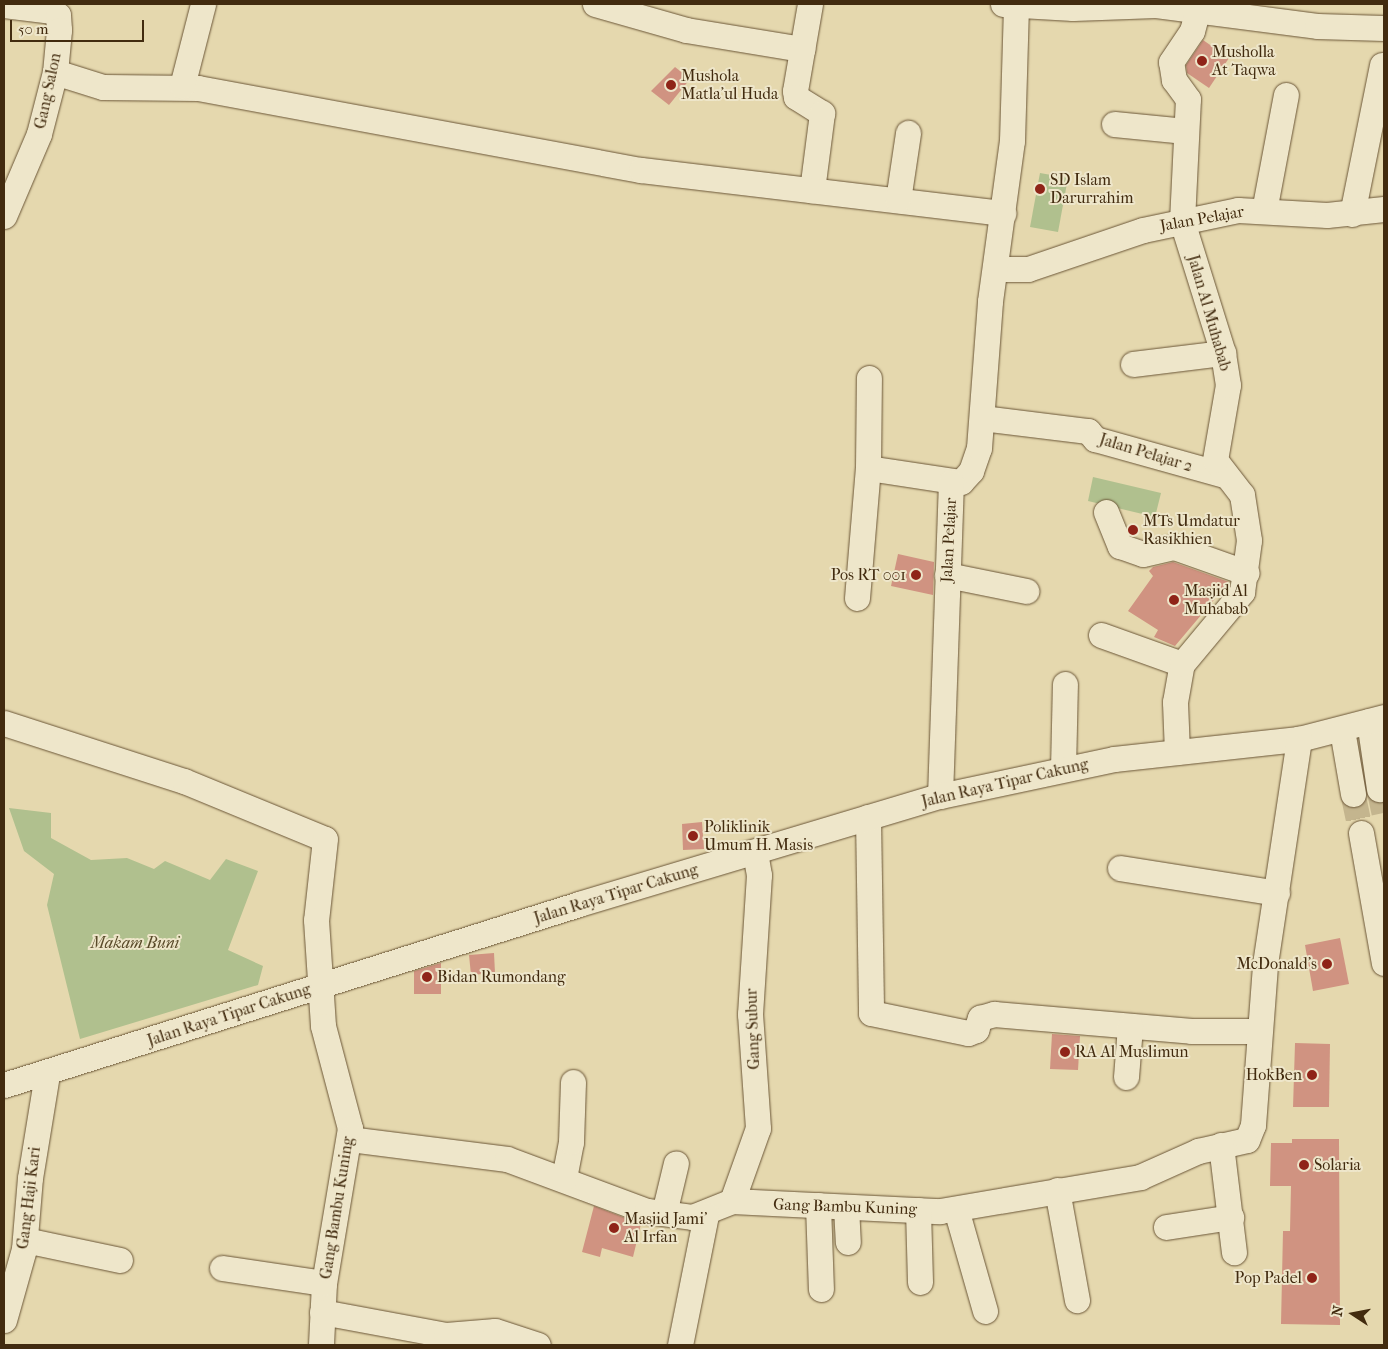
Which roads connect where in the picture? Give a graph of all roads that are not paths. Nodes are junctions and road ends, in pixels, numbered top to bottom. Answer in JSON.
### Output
{"nodes":[{"id":1,"x":204,"y":4,"type":"edge"},
{"id":2,"x":595,"y":4,"type":"edge"},
{"id":3,"x":810,"y":4,"type":"edge"},
{"id":4,"x":4,"y":5,"type":"edge"},
{"id":5,"x":1009,"y":5,"type":"edge"},
{"id":6,"x":1073,"y":6,"type":"edge"},
{"id":7,"x":1199,"y":8,"type":"edge"},
{"id":8,"x":1250,"y":11,"type":"edge"},
{"id":9,"x":1384,"y":28,"type":"edge"},
{"id":10,"x":802,"y":49,"type":"junction"},
{"id":11,"x":1382,"y":65,"type":"dead end"},
{"id":12,"x":55,"y":72,"type":"junction"},
{"id":13,"x":182,"y":86,"type":"junction"},
{"id":14,"x":1286,"y":95,"type":"dead end"},
{"id":15,"x":1114,"y":124,"type":"dead end"},
{"id":16,"x":1186,"y":131,"type":"junction"},
{"id":17,"x":908,"y":133,"type":"dead end"},
{"id":18,"x":812,"y":190,"type":"junction"},
{"id":19,"x":898,"y":200,"type":"junction"},
{"id":20,"x":1384,"y":209,"type":"edge"},
{"id":21,"x":1264,"y":211,"type":"junction"},
{"id":22,"x":1003,"y":213,"type":"junction"},
{"id":23,"x":1352,"y":214,"type":"junction"},
{"id":24,"x":4,"y":216,"type":"edge"},
{"id":25,"x":1182,"y":221,"type":"junction"},
{"id":26,"x":995,"y":269,"type":"junction"},
{"id":27,"x":1223,"y":353,"type":"junction"},
{"id":28,"x":1133,"y":364,"type":"dead end"},
{"id":29,"x":869,"y":378,"type":"dead end"},
{"id":30,"x":982,"y":418,"type":"junction"},
{"id":31,"x":868,"y":468,"type":"junction"},
{"id":32,"x":1224,"y":476,"type":"junction"},
{"id":33,"x":951,"y":482,"type":"junction"},
{"id":34,"x":1106,"y":512,"type":"dead end"},
{"id":35,"x":1246,"y":573,"type":"junction"},
{"id":36,"x":947,"y":575,"type":"junction"},
{"id":37,"x":1026,"y":591,"type":"dead end"},
{"id":38,"x":857,"y":598,"type":"dead end"},
{"id":39,"x":1101,"y":635,"type":"dead end"},
{"id":40,"x":1182,"y":664,"type":"junction"},
{"id":41,"x":1064,"y":684,"type":"dead end"},
{"id":42,"x":1377,"y":719,"type":"edge"},
{"id":43,"x":4,"y":723,"type":"edge"},
{"id":44,"x":1342,"y":730,"type":"junction"},
{"id":45,"x":1299,"y":739,"type":"junction"},
{"id":46,"x":1177,"y":752,"type":"junction"},
{"id":47,"x":1063,"y":769,"type":"junction"},
{"id":48,"x":1379,"y":789,"type":"tunnel mouth"},
{"id":49,"x":1353,"y":794,"type":"tunnel mouth"},
{"id":50,"x":940,"y":796,"type":"junction"},
{"id":51,"x":868,"y":817,"type":"junction"},
{"id":52,"x":1361,"y":832,"type":"tunnel mouth"},
{"id":53,"x":755,"y":852,"type":"junction"},
{"id":54,"x":1120,"y":868,"type":"dead end"},
{"id":55,"x":1278,"y":893,"type":"junction"},
{"id":56,"x":1381,"y":923,"type":"edge"},
{"id":57,"x":1384,"y":963,"type":"edge"},
{"id":58,"x":321,"y":984,"type":"junction"},
{"id":59,"x":1130,"y":1026,"type":"junction"},
{"id":60,"x":1257,"y":1031,"type":"junction"},
{"id":61,"x":48,"y":1074,"type":"junction"},
{"id":62,"x":1126,"y":1077,"type":"dead end"},
{"id":63,"x":573,"y":1082,"type":"dead end"},
{"id":64,"x":4,"y":1085,"type":"edge"},
{"id":65,"x":349,"y":1140,"type":"junction"},
{"id":66,"x":1221,"y":1146,"type":"junction"},
{"id":67,"x":676,"y":1163,"type":"dead end"},
{"id":68,"x":564,"y":1178,"type":"junction"},
{"id":69,"x":1057,"y":1190,"type":"junction"},
{"id":70,"x":732,"y":1201,"type":"junction"},
{"id":71,"x":818,"y":1206,"type":"junction"},
{"id":72,"x":846,"y":1207,"type":"junction"},
{"id":73,"x":956,"y":1209,"type":"junction"},
{"id":74,"x":918,"y":1210,"type":"junction"},
{"id":75,"x":664,"y":1213,"type":"junction"},
{"id":76,"x":706,"y":1215,"type":"junction"},
{"id":77,"x":1231,"y":1217,"type":"junction"},
{"id":78,"x":1166,"y":1227,"type":"dead end"},
{"id":79,"x":25,"y":1240,"type":"junction"},
{"id":80,"x":848,"y":1242,"type":"dead end"},
{"id":81,"x":1234,"y":1252,"type":"dead end"},
{"id":82,"x":120,"y":1260,"type":"dead end"},
{"id":83,"x":222,"y":1268,"type":"dead end"},
{"id":84,"x":920,"y":1282,"type":"dead end"},
{"id":85,"x":324,"y":1283,"type":"junction"},
{"id":86,"x":821,"y":1289,"type":"dead end"},
{"id":87,"x":1077,"y":1300,"type":"dead end"},
{"id":88,"x":985,"y":1311,"type":"dead end"},
{"id":89,"x":322,"y":1312,"type":"junction"},
{"id":90,"x":4,"y":1320,"type":"edge"},
{"id":91,"x":321,"y":1345,"type":"edge"},
{"id":92,"x":538,"y":1345,"type":"edge"},
{"id":93,"x":680,"y":1345,"type":"edge"}],
"edges":[{"from":1,"to":13,"type":"street"},
{"from":2,"to":10,"type":"street"},
{"from":3,"to":10,"type":"street"},
{"from":4,"to":12,"type":"street","name":"Gang Salon"},
{"from":5,"to":6,"type":"street"},
{"from":5,"to":22,"type":"street","name":"Jalan Pelajar"},
{"from":6,"to":7,"type":"street"},
{"from":7,"to":8,"type":"street"},
{"from":7,"to":16,"type":"street","name":"Jalan Al Muhabab"},
{"from":8,"to":9,"type":"street"},
{"from":10,"to":18,"type":"street"},
{"from":11,"to":23,"type":"street"},
{"from":12,"to":13,"type":"street"},
{"from":12,"to":24,"type":"street","name":"Gang Salon"},
{"from":13,"to":18,"type":"street"},
{"from":14,"to":21,"type":"street"},
{"from":15,"to":16,"type":"street"},
{"from":16,"to":25,"type":"street","name":"Jalan Al Muhabab"},
{"from":17,"to":19,"type":"street"},
{"from":18,"to":19,"type":"street"},
{"from":19,"to":22,"type":"street"},
{"from":20,"to":23,"type":"street","name":"Jalan Pelajar"},
{"from":21,"to":23,"type":"street","name":"Jalan Pelajar"},
{"from":21,"to":25,"type":"street","name":"Jalan Pelajar"},
{"from":22,"to":26,"type":"street","name":"Jalan Pelajar"},
{"from":25,"to":26,"type":"street","name":"Jalan Pelajar"},
{"from":25,"to":27,"type":"street","name":"Jalan Al Muhabab"},
{"from":26,"to":30,"type":"street","name":"Jalan Pelajar"},
{"from":27,"to":28,"type":"street"},
{"from":27,"to":32,"type":"street","name":"Jalan Al Muhabab"},
{"from":29,"to":31,"type":"street"},
{"from":30,"to":32,"type":"street","name":"Jalan Pelajar 2"},
{"from":30,"to":33,"type":"street","name":"Jalan Pelajar"},
{"from":31,"to":33,"type":"street"},
{"from":31,"to":38,"type":"street"},
{"from":32,"to":35,"type":"street","name":"Jalan Al Muhabab"},
{"from":33,"to":36,"type":"street","name":"Jalan Pelajar"},
{"from":34,"to":35,"type":"street"},
{"from":35,"to":40,"type":"street","name":"Jalan Al Muhabab"},
{"from":36,"to":37,"type":"street"},
{"from":36,"to":50,"type":"street","name":"Jalan Pelajar"},
{"from":39,"to":40,"type":"street"},
{"from":40,"to":46,"type":"street"},
{"from":41,"to":47,"type":"street"},
{"from":42,"to":44,"type":"street","name":"Jalan Raya Tipar Cakung"},
{"from":42,"to":48,"type":"street"},
{"from":43,"to":58,"type":"street","name":"Gang Bambu Kuning"},
{"from":44,"to":45,"type":"street","name":"Jalan Raya Tipar Cakung"},
{"from":44,"to":49,"type":"street"},
{"from":45,"to":46,"type":"street","name":"Jalan Raya Tipar Cakung"},
{"from":45,"to":55,"type":"street"},
{"from":46,"to":47,"type":"street","name":"Jalan Raya Tipar Cakung"},
{"from":47,"to":50,"type":"street","name":"Jalan Raya Tipar Cakung"},
{"from":50,"to":51,"type":"street","name":"Jalan Raya Tipar Cakung"},
{"from":51,"to":53,"type":"street","name":"Jalan Raya Tipar Cakung"},
{"from":51,"to":59,"type":"street"},
{"from":52,"to":56,"type":"street"},
{"from":53,"to":58,"type":"street","name":"Jalan Raya Tipar Cakung"},
{"from":53,"to":70,"type":"street","name":"Gang Subur"},
{"from":54,"to":55,"type":"street"},
{"from":55,"to":60,"type":"street"},
{"from":56,"to":57,"type":"street"},
{"from":58,"to":61,"type":"street","name":"Jalan Raya Tipar Cakung"},
{"from":58,"to":65,"type":"street","name":"Gang Bambu Kuning"},
{"from":59,"to":60,"type":"street"},
{"from":59,"to":62,"type":"street"},
{"from":60,"to":66,"type":"street","name":"Gang Bambu Kuning"},
{"from":61,"to":64,"type":"street","name":"Jalan Raya Tipar Cakung"},
{"from":61,"to":79,"type":"street","name":"Gang Haji Kari"},
{"from":63,"to":68,"type":"street"},
{"from":65,"to":68,"type":"street"},
{"from":65,"to":85,"type":"street","name":"Gang Bambu Kuning"},
{"from":66,"to":69,"type":"street","name":"Gang Bambu Kuning"},
{"from":66,"to":77,"type":"street"},
{"from":67,"to":75,"type":"street"},
{"from":68,"to":75,"type":"street"},
{"from":69,"to":73,"type":"street","name":"Gang Bambu Kuning"},
{"from":69,"to":87,"type":"street"},
{"from":70,"to":71,"type":"street","name":"Gang Bambu Kuning"},
{"from":70,"to":76,"type":"street"},
{"from":71,"to":72,"type":"street","name":"Gang Bambu Kuning"},
{"from":71,"to":86,"type":"street"},
{"from":72,"to":74,"type":"street","name":"Gang Bambu Kuning"},
{"from":72,"to":80,"type":"street"},
{"from":73,"to":74,"type":"street","name":"Gang Bambu Kuning"},
{"from":73,"to":88,"type":"street"},
{"from":74,"to":84,"type":"street"},
{"from":75,"to":76,"type":"street"},
{"from":76,"to":93,"type":"street"},
{"from":77,"to":78,"type":"street"},
{"from":77,"to":81,"type":"street"},
{"from":79,"to":82,"type":"street"},
{"from":79,"to":90,"type":"street","name":"Gang Haji Kari"},
{"from":83,"to":85,"type":"street"},
{"from":85,"to":89,"type":"street","name":"Gang Bambu Kuning"},
{"from":89,"to":91,"type":"street","name":"Gang Bambu Kuning"},
{"from":89,"to":92,"type":"street"}]}
